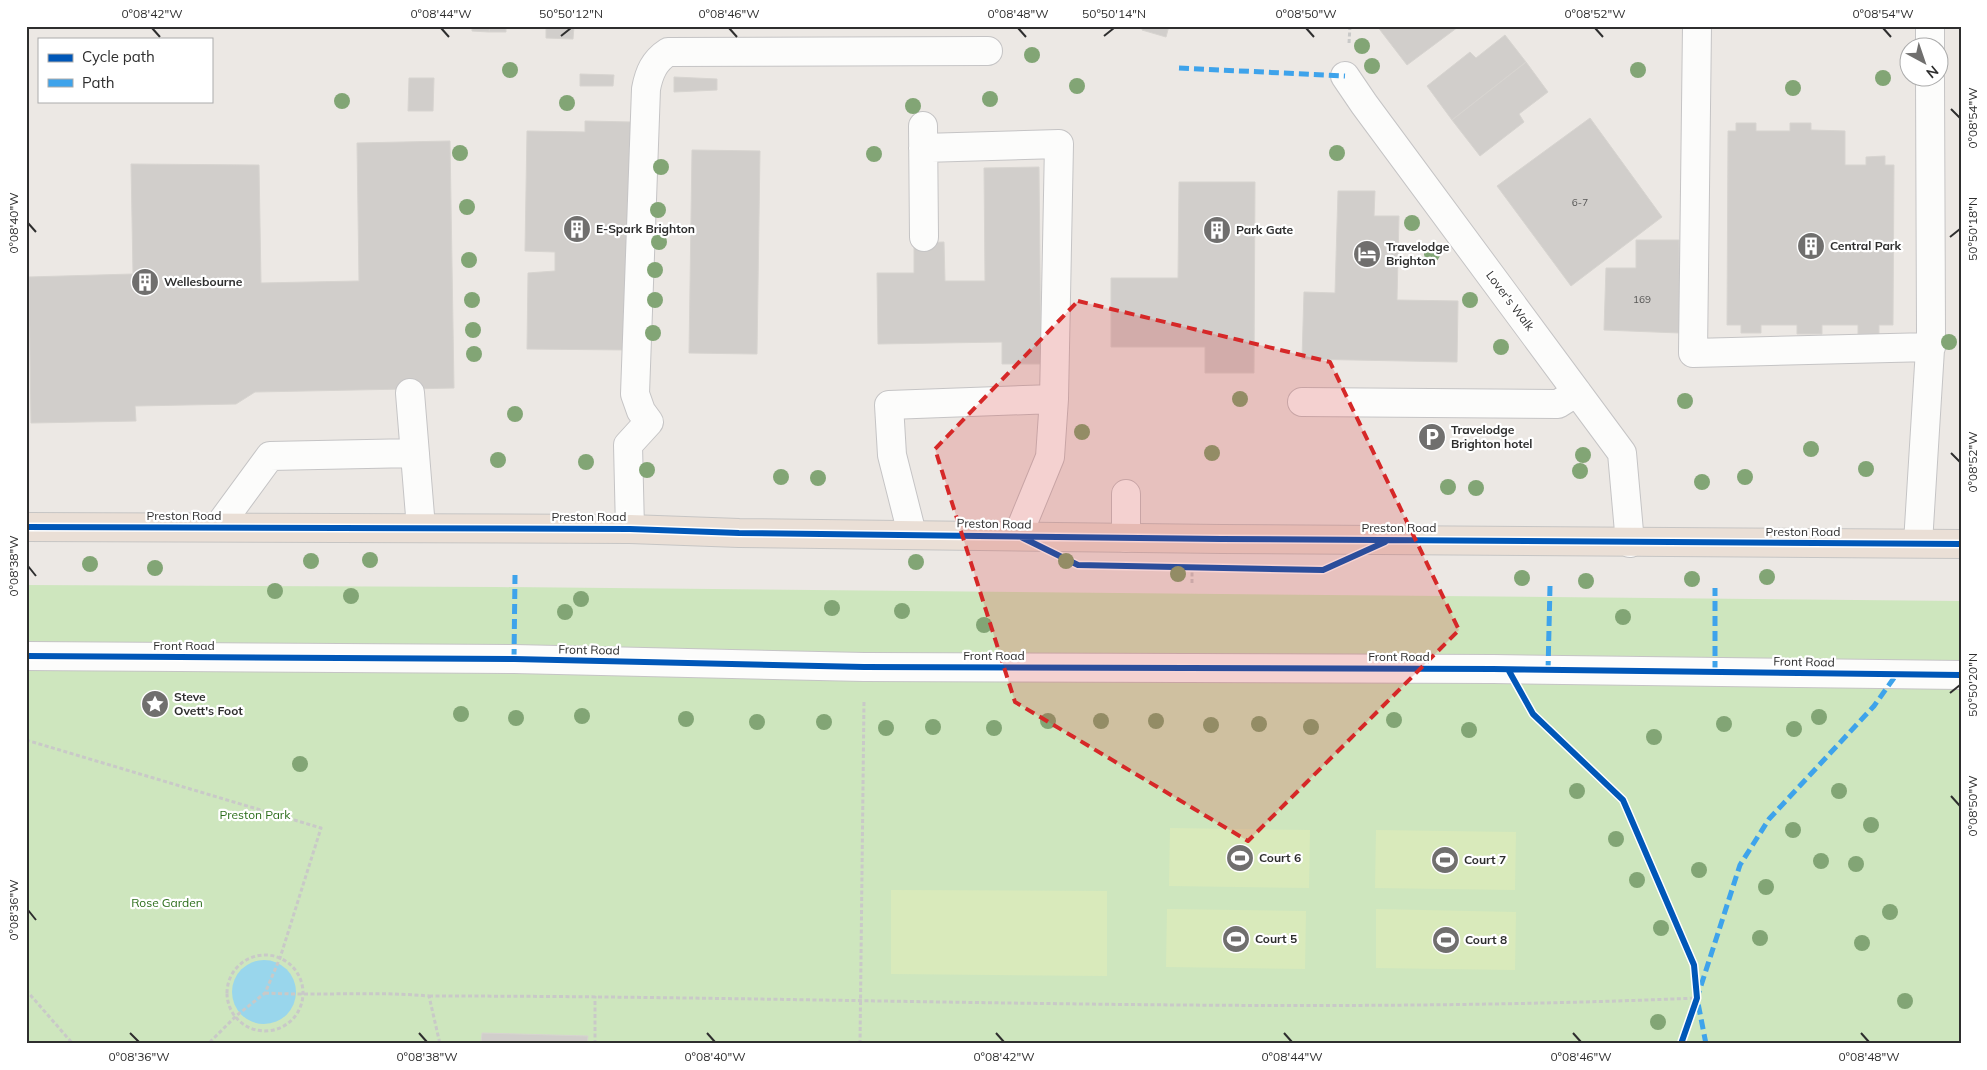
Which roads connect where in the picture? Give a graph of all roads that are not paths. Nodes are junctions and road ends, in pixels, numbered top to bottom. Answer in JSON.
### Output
{"nodes":[{"id":1,"x":1697,"y":26,"type":"edge"},
{"id":2,"x":988,"y":52,"type":"dead end"},
{"id":3,"x":1345,"y":76,"type":"dead end"},
{"id":4,"x":1930,"y":88,"type":"edge"},
{"id":5,"x":924,"y":237,"type":"dead end"},
{"id":6,"x":1931,"y":347,"type":"junction"},
{"id":7,"x":1577,"y":392,"type":"junction"},
{"id":8,"x":410,"y":393,"type":"dead end"},
{"id":9,"x":1054,"y":399,"type":"junction"},
{"id":10,"x":1302,"y":402,"type":"dead end"},
{"id":11,"x":414,"y":453,"type":"junction"},
{"id":12,"x":1126,"y":494,"type":"dead end"},
{"id":13,"x":26,"y":527,"type":"edge"},
{"id":14,"x":218,"y":528,"type":"junction"},
{"id":15,"x":421,"y":528,"type":"junction"},
{"id":16,"x":630,"y":528,"type":"junction"},
{"id":17,"x":912,"y":534,"type":"junction"},
{"id":18,"x":1018,"y":535,"type":"junction"},
{"id":19,"x":1126,"y":538,"type":"junction"},
{"id":20,"x":1630,"y":543,"type":"junction"},
{"id":21,"x":1918,"y":544,"type":"junction"},
{"id":22,"x":1961,"y":544,"type":"edge"},
{"id":23,"x":26,"y":656,"type":"edge"},
{"id":24,"x":1961,"y":675,"type":"edge"}],
"edges":[{"from":1,"to":6,"type":"street"},
{"from":2,"to":16,"type":"street"},
{"from":3,"to":7,"type":"street","name":"Lover's Walk"},
{"from":4,"to":6,"type":"street"},
{"from":5,"to":9,"type":"street"},
{"from":6,"to":21,"type":"street"},
{"from":7,"to":10,"type":"street"},
{"from":7,"to":20,"type":"street","name":"Lover's Walk"},
{"from":8,"to":11,"type":"street"},
{"from":9,"to":17,"type":"street"},
{"from":9,"to":18,"type":"street"},
{"from":11,"to":14,"type":"street"},
{"from":11,"to":15,"type":"street"},
{"from":12,"to":19,"type":"street"},
{"from":13,"to":14,"type":"highway","name":"Preston Road"},
{"from":14,"to":15,"type":"highway","name":"Preston Road"},
{"from":15,"to":16,"type":"highway","name":"Preston Road"},
{"from":16,"to":17,"type":"highway","name":"Preston Road"},
{"from":17,"to":18,"type":"highway","name":"Preston Road"},
{"from":18,"to":19,"type":"highway","name":"Preston Road"},
{"from":19,"to":20,"type":"highway","name":"Preston Road"},
{"from":20,"to":21,"type":"highway","name":"Preston Road"},
{"from":21,"to":22,"type":"highway","name":"Preston Road"},
{"from":23,"to":24,"type":"street","name":"Front Road"}]}
